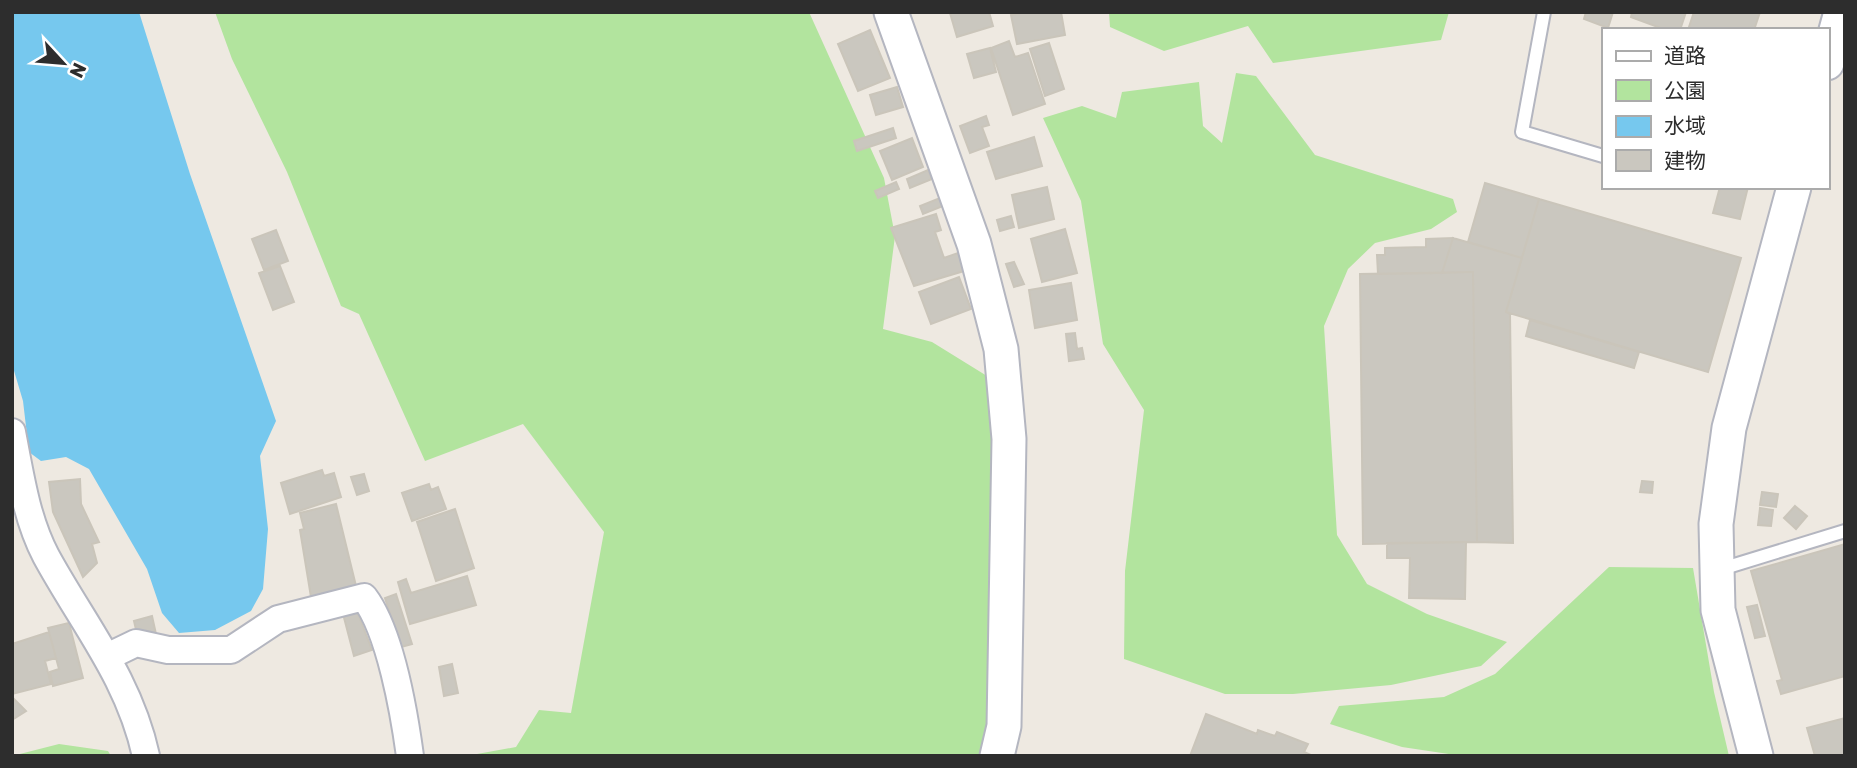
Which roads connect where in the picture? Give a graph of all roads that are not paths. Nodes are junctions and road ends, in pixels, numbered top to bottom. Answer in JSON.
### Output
{"nodes":[{"id":1,"x":891,"y":12,"type":"edge"},
{"id":2,"x":1544,"y":12,"type":"edge"},
{"id":3,"x":1841,"y":12,"type":"edge"},
{"id":4,"x":1829,"y":56,"type":"edge"},
{"id":5,"x":1602,"y":156,"type":"edge"},
{"id":6,"x":1793,"y":189,"type":"edge"},
{"id":7,"x":12,"y":432,"type":"edge"},
{"id":8,"x":1845,"y":531,"type":"edge"},
{"id":9,"x":1716,"y":571,"type":"junction"},
{"id":10,"x":109,"y":656,"type":"junction"},
{"id":11,"x":146,"y":756,"type":"edge"},
{"id":12,"x":410,"y":756,"type":"edge"},
{"id":13,"x":997,"y":756,"type":"edge"},
{"id":14,"x":1756,"y":756,"type":"edge"}],
"edges":[{"from":1,"to":13,"type":"street"},
{"from":2,"to":5,"type":"lane"},
{"from":3,"to":4,"type":"street"},
{"from":6,"to":9,"type":"street"},
{"from":7,"to":10,"type":"street"},
{"from":8,"to":9,"type":"lane"},
{"from":9,"to":14,"type":"street"},
{"from":10,"to":11,"type":"street"},
{"from":10,"to":12,"type":"street"}]}
